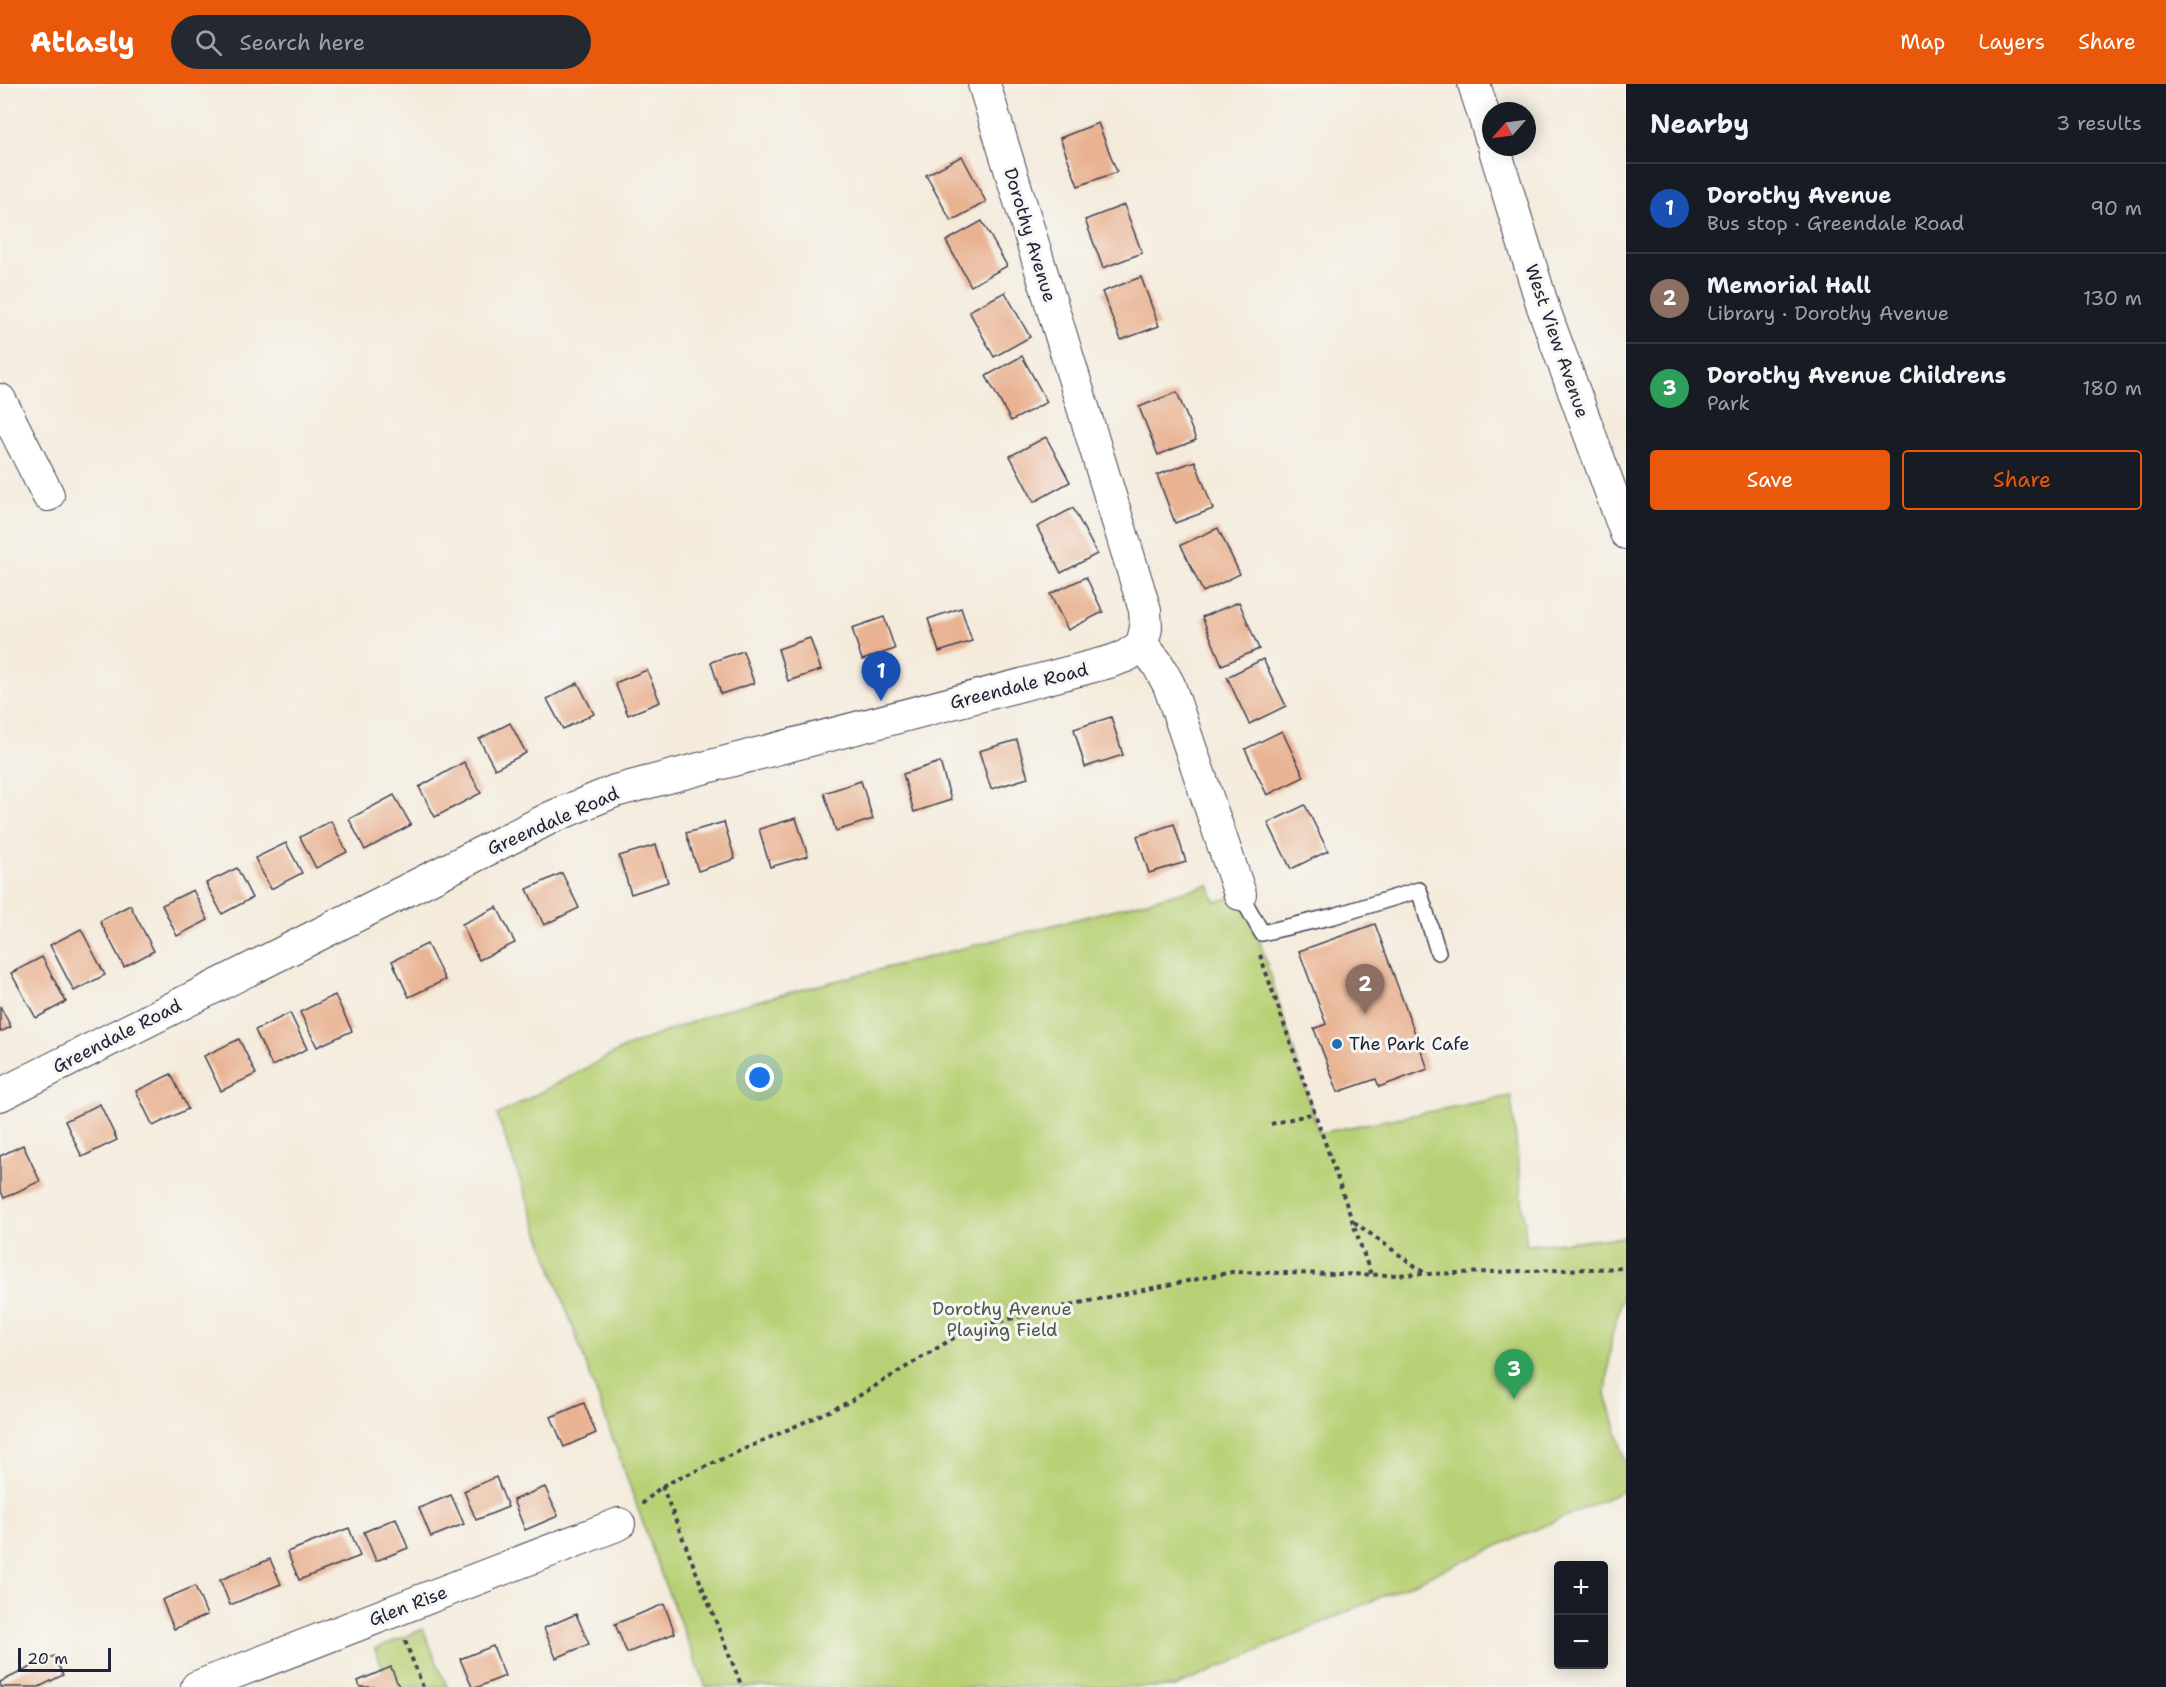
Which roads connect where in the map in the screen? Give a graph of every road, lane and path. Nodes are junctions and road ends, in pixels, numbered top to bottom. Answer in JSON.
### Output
{"nodes":[{"id":1,"x":984,"y":84,"type":"edge"},
{"id":2,"x":1474,"y":84,"type":"edge"},
{"id":3,"x":1482,"y":109,"type":"edge"},
{"id":4,"x":1497,"y":156,"type":"edge"},
{"id":5,"x":0,"y":400,"type":"edge"},
{"id":6,"x":48,"y":495,"type":"dead end"},
{"id":7,"x":1626,"y":533,"type":"edge"},
{"id":8,"x":1142,"y":645,"type":"junction"},
{"id":9,"x":1240,"y":894,"type":"joint"},
{"id":10,"x":1258,"y":948,"type":"dead end"},
{"id":11,"x":1438,"y":952,"type":"dead end"},
{"id":12,"x":0,"y":1095,"type":"edge"},
{"id":13,"x":1315,"y":1113,"type":"junction"},
{"id":14,"x":1270,"y":1124,"type":"dead end"},
{"id":15,"x":1352,"y":1221,"type":"junction"},
{"id":16,"x":1626,"y":1268,"type":"edge"},
{"id":17,"x":1371,"y":1275,"type":"junction"},
{"id":18,"x":1426,"y":1275,"type":"junction"},
{"id":19,"x":662,"y":1486,"type":"junction"},
{"id":20,"x":620,"y":1524,"type":"joint"},
{"id":21,"x":393,"y":1612,"type":"junction"},
{"id":22,"x":196,"y":1687,"type":"edge"},
{"id":23,"x":423,"y":1687,"type":"edge"},
{"id":24,"x":741,"y":1687,"type":"edge"}],
"edges":[{"from":1,"to":8,"type":"street","name":"Dorothy Avenue"},
{"from":2,"to":3,"type":"street"},
{"from":4,"to":7,"type":"street","name":"West View Avenue"},
{"from":5,"to":6,"type":"street"},
{"from":8,"to":9,"type":"street"},
{"from":8,"to":12,"type":"street","name":"Greendale Road"},
{"from":9,"to":11,"type":"lane"},
{"from":10,"to":13,"type":"path"},
{"from":13,"to":14,"type":"path"},
{"from":13,"to":15,"type":"path"},
{"from":15,"to":17,"type":"path"},
{"from":15,"to":18,"type":"path"},
{"from":16,"to":18,"type":"path"},
{"from":17,"to":18,"type":"path"},
{"from":17,"to":19,"type":"path"},
{"from":19,"to":20,"type":"path"},
{"from":19,"to":24,"type":"path"},
{"from":20,"to":21,"type":"street","name":"Glen Rise"},
{"from":21,"to":22,"type":"street","name":"Glen Rise"},
{"from":21,"to":23,"type":"path"}]}
